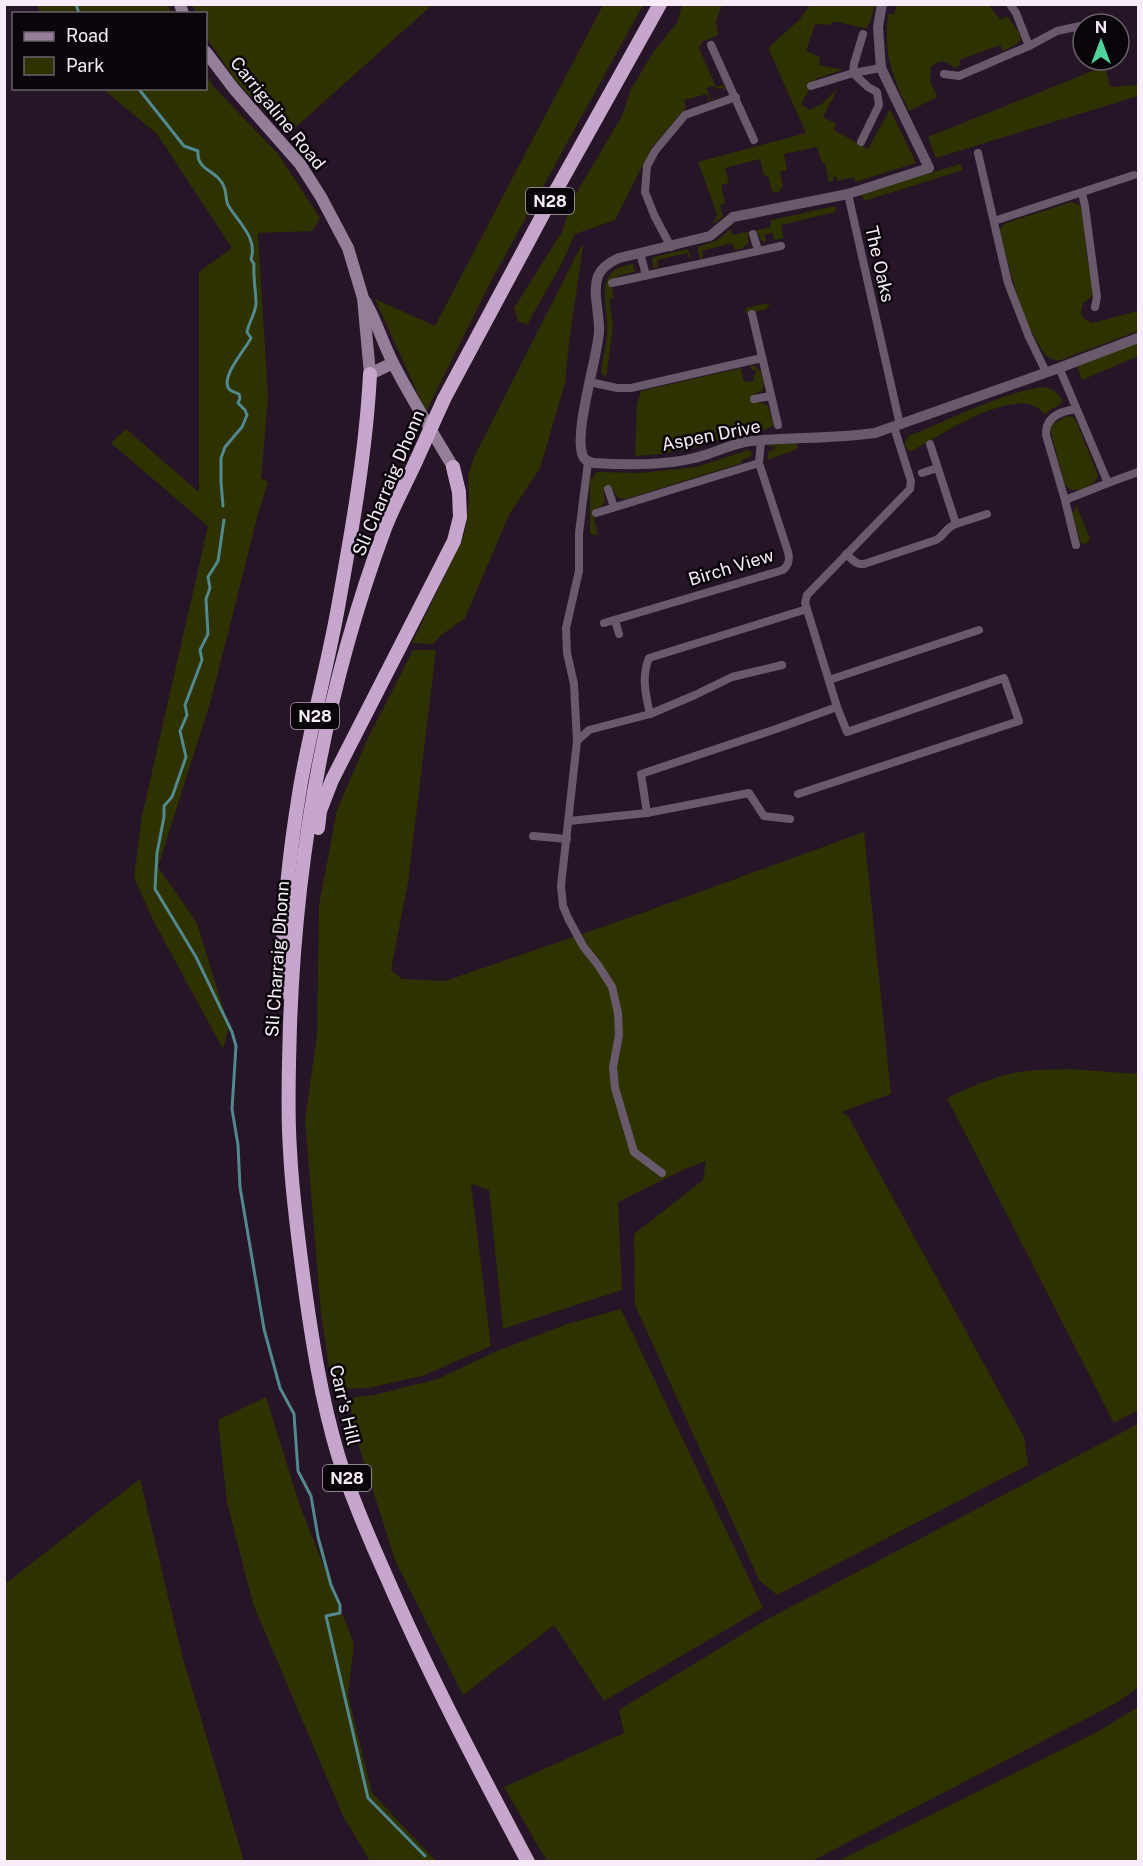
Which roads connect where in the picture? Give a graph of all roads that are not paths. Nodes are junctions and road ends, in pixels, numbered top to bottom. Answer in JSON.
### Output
{"nodes":[{"id":1,"x":660,"y":4,"type":"edge"},
{"id":2,"x":882,"y":4,"type":"edge"},
{"id":3,"x":1010,"y":4,"type":"edge"},
{"id":4,"x":1071,"y":28,"type":"edge"},
{"id":5,"x":863,"y":34,"type":"dead end"},
{"id":6,"x":711,"y":45,"type":"dead end"},
{"id":7,"x":1029,"y":45,"type":"junction"},
{"id":8,"x":207,"y":53,"type":"edge"},
{"id":9,"x":881,"y":68,"type":"junction"},
{"id":10,"x":853,"y":74,"type":"junction"},
{"id":11,"x":944,"y":74,"type":"dead end"},
{"id":12,"x":811,"y":86,"type":"dead end"},
{"id":13,"x":736,"y":97,"type":"junction"},
{"id":14,"x":754,"y":140,"type":"dead end"},
{"id":15,"x":861,"y":142,"type":"dead end"},
{"id":16,"x":978,"y":153,"type":"dead end"},
{"id":17,"x":1134,"y":175,"type":"dead end"},
{"id":18,"x":1082,"y":193,"type":"junction"},
{"id":19,"x":848,"y":194,"type":"junction"},
{"id":20,"x":994,"y":221,"type":"junction"},
{"id":21,"x":753,"y":234,"type":"dead end"},
{"id":22,"x":781,"y":246,"type":"dead end"},
{"id":23,"x":671,"y":247,"type":"junction"},
{"id":24,"x":758,"y":250,"type":"junction"},
{"id":25,"x":640,"y":253,"type":"junction"},
{"id":26,"x":646,"y":275,"type":"junction"},
{"id":27,"x":612,"y":283,"type":"dead end"},
{"id":28,"x":363,"y":298,"type":"junction"},
{"id":29,"x":1095,"y":307,"type":"dead end"},
{"id":30,"x":752,"y":314,"type":"dead end"},
{"id":31,"x":1138,"y":338,"type":"edge"},
{"id":32,"x":762,"y":358,"type":"junction"},
{"id":33,"x":393,"y":363,"type":"junction"},
{"id":34,"x":1059,"y":368,"type":"junction"},
{"id":35,"x":1046,"y":372,"type":"junction"},
{"id":36,"x":370,"y":374,"type":"junction"},
{"id":37,"x":590,"y":382,"type":"junction"},
{"id":38,"x":771,"y":396,"type":"junction"},
{"id":39,"x":754,"y":399,"type":"dead end"},
{"id":40,"x":1076,"y":409,"type":"junction"},
{"id":41,"x":778,"y":425,"type":"dead end"},
{"id":42,"x":897,"y":426,"type":"junction"},
{"id":43,"x":761,"y":441,"type":"junction"},
{"id":44,"x":930,"y":444,"type":"dead end"},
{"id":45,"x":588,"y":462,"type":"junction"},
{"id":46,"x":759,"y":463,"type":"junction"},
{"id":47,"x":453,"y":466,"type":"joint"},
{"id":48,"x":937,"y":468,"type":"junction"},
{"id":49,"x":1138,"y":472,"type":"edge"},
{"id":50,"x":922,"y":473,"type":"dead end"},
{"id":51,"x":1108,"y":483,"type":"junction"},
{"id":52,"x":608,"y":489,"type":"dead end"},
{"id":53,"x":1065,"y":500,"type":"junction"},
{"id":54,"x":614,"y":507,"type":"junction"},
{"id":55,"x":596,"y":513,"type":"dead end"},
{"id":56,"x":987,"y":514,"type":"dead end"},
{"id":57,"x":956,"y":524,"type":"junction"},
{"id":58,"x":1076,"y":545,"type":"dead end"},
{"id":59,"x":846,"y":554,"type":"junction"},
{"id":60,"x":807,"y":609,"type":"junction"},
{"id":61,"x":615,"y":620,"type":"junction"},
{"id":62,"x":604,"y":623,"type":"dead end"},
{"id":63,"x":979,"y":630,"type":"dead end"},
{"id":64,"x":619,"y":634,"type":"dead end"},
{"id":65,"x":782,"y":665,"type":"dead end"},
{"id":66,"x":829,"y":680,"type":"junction"},
{"id":67,"x":837,"y":706,"type":"junction"},
{"id":68,"x":650,"y":714,"type":"junction"},
{"id":69,"x":577,"y":741,"type":"junction"},
{"id":70,"x":798,"y":794,"type":"dead end"},
{"id":71,"x":647,"y":813,"type":"junction"},
{"id":72,"x":790,"y":819,"type":"dead end"},
{"id":73,"x":569,"y":821,"type":"junction"},
{"id":74,"x":533,"y":836,"type":"dead end"},
{"id":75,"x":567,"y":839,"type":"junction"},
{"id":76,"x":289,"y":1059,"type":"junction"},
{"id":77,"x":662,"y":1173,"type":"dead end"},
{"id":78,"x":528,"y":1862,"type":"edge"}],
"edges":[{"from":1,"to":76,"type":"highway","name":"Sli Charraig Dhonn","number":"N28","bridge":true},
{"from":2,"to":9,"type":"street"},
{"from":3,"to":7,"type":"street"},
{"from":4,"to":7,"type":"street"},
{"from":5,"to":10,"type":"street"},
{"from":6,"to":13,"type":"street"},
{"from":7,"to":11,"type":"street"},
{"from":8,"to":28,"type":"main road","name":"Carrigaline Road"},
{"from":9,"to":10,"type":"street"},
{"from":9,"to":19,"type":"street"},
{"from":10,"to":12,"type":"street"},
{"from":10,"to":15,"type":"street"},
{"from":13,"to":14,"type":"street"},
{"from":13,"to":23,"type":"street"},
{"from":16,"to":20,"type":"street"},
{"from":17,"to":18,"type":"street"},
{"from":18,"to":20,"type":"street"},
{"from":18,"to":29,"type":"street"},
{"from":19,"to":23,"type":"street"},
{"from":19,"to":42,"type":"street","name":"The Oaks"},
{"from":20,"to":35,"type":"street"},
{"from":21,"to":24,"type":"street"},
{"from":22,"to":24,"type":"street"},
{"from":23,"to":25,"type":"street"},
{"from":24,"to":26,"type":"street"},
{"from":25,"to":26,"type":"street"},
{"from":25,"to":37,"type":"street"},
{"from":26,"to":27,"type":"street"},
{"from":28,"to":33,"type":"main road","name":"Carrigaline Road"},
{"from":28,"to":36,"type":"main road","name":"Carrigaline Road"},
{"from":30,"to":32,"type":"street","name":"Aspen Drive"},
{"from":31,"to":34,"type":"street","name":"Aspen Drive"},
{"from":32,"to":37,"type":"street"},
{"from":32,"to":38,"type":"street","name":"Aspen Drive"},
{"from":33,"to":36,"type":"main road"},
{"from":33,"to":47,"type":"main road","name":"Carrigaline Road"},
{"from":34,"to":35,"type":"street","name":"Aspen Drive"},
{"from":34,"to":40,"type":"street"},
{"from":35,"to":42,"type":"street","name":"Aspen Drive"},
{"from":36,"to":76,"type":"highway","number":"N28"},
{"from":37,"to":45,"type":"street"},
{"from":38,"to":39,"type":"street","name":"Aspen Drive"},
{"from":38,"to":41,"type":"street","name":"Aspen Drive"},
{"from":40,"to":51,"type":"street"},
{"from":40,"to":53,"type":"street"},
{"from":42,"to":43,"type":"street","name":"Aspen Drive"},
{"from":42,"to":59,"type":"street","name":"The Oaks"},
{"from":43,"to":45,"type":"street","name":"Aspen Drive"},
{"from":43,"to":46,"type":"street","name":"Birch View"},
{"from":44,"to":48,"type":"street"},
{"from":45,"to":69,"type":"street"},
{"from":46,"to":54,"type":"street"},
{"from":46,"to":61,"type":"street","name":"Birch View"},
{"from":47,"to":76,"type":"highway","number":"N28"},
{"from":48,"to":50,"type":"street"},
{"from":48,"to":57,"type":"street"},
{"from":49,"to":51,"type":"street"},
{"from":51,"to":53,"type":"street"},
{"from":52,"to":54,"type":"street"},
{"from":53,"to":58,"type":"street"},
{"from":54,"to":55,"type":"street"},
{"from":56,"to":57,"type":"street"},
{"from":57,"to":59,"type":"street"},
{"from":59,"to":60,"type":"street"},
{"from":60,"to":66,"type":"street"},
{"from":60,"to":68,"type":"street"},
{"from":61,"to":62,"type":"street","name":"Birch View"},
{"from":61,"to":64,"type":"street"},
{"from":63,"to":66,"type":"street"},
{"from":65,"to":68,"type":"street"},
{"from":66,"to":67,"type":"street"},
{"from":67,"to":70,"type":"street"},
{"from":67,"to":71,"type":"street"},
{"from":68,"to":69,"type":"street"},
{"from":69,"to":73,"type":"street"},
{"from":71,"to":72,"type":"street"},
{"from":71,"to":73,"type":"street"},
{"from":73,"to":75,"type":"street"},
{"from":74,"to":75,"type":"street"},
{"from":75,"to":77,"type":"street"},
{"from":76,"to":78,"type":"highway","name":"Carr's Hill","number":"N28"}]}
